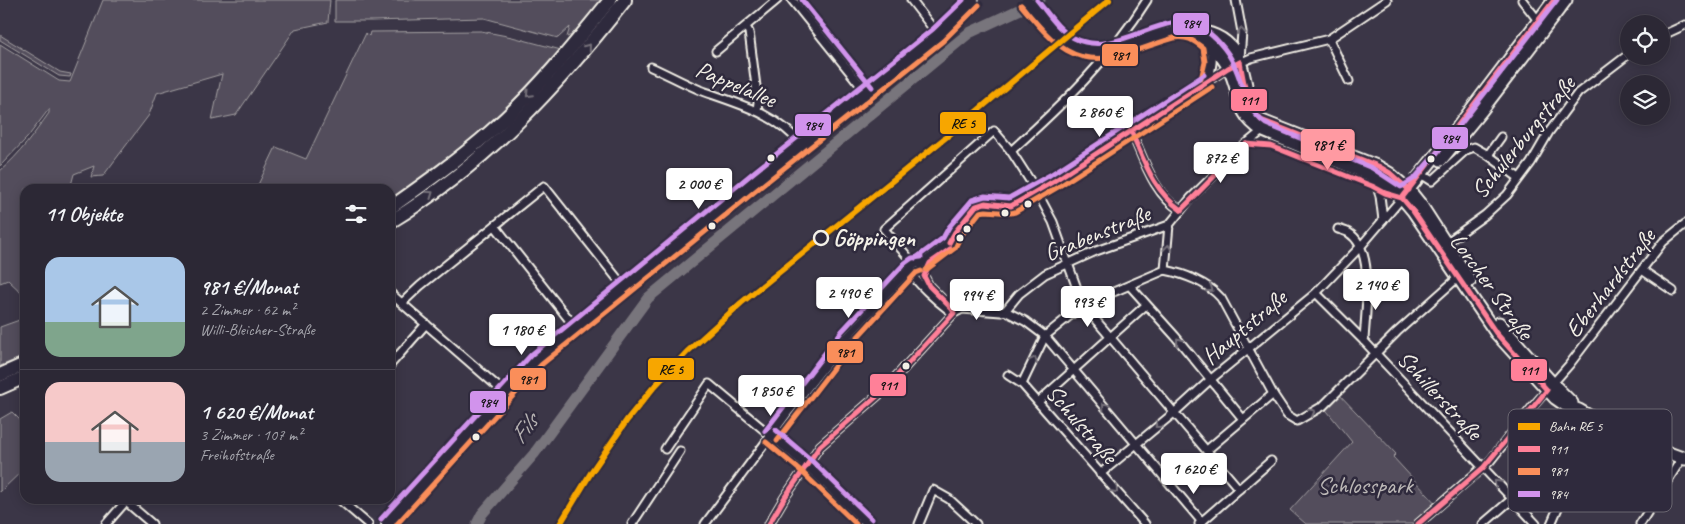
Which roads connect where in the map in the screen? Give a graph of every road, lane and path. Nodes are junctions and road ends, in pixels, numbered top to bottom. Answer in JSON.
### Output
{"nodes":[{"id":1,"x":610,"y":0,"type":"edge"},
{"id":2,"x":625,"y":0,"type":"edge"},
{"id":3,"x":777,"y":0,"type":"edge"},
{"id":4,"x":792,"y":0,"type":"edge"},
{"id":5,"x":911,"y":0,"type":"edge"},
{"id":6,"x":973,"y":0,"type":"edge"},
{"id":7,"x":1027,"y":0,"type":"edge"},
{"id":8,"x":1147,"y":0,"type":"edge"},
{"id":9,"x":1236,"y":0,"type":"edge"},
{"id":10,"x":1387,"y":0,"type":"edge"},
{"id":11,"x":1522,"y":0,"type":"edge"},
{"id":12,"x":1554,"y":0,"type":"edge"},
{"id":13,"x":1566,"y":0,"type":"edge"},
{"id":14,"x":1542,"y":24,"type":"junction"},
{"id":15,"x":1685,"y":25,"type":"edge"},
{"id":16,"x":746,"y":27,"type":"junction"},
{"id":17,"x":1192,"y":31,"type":"junction"},
{"id":18,"x":1670,"y":32,"type":"edge"},
{"id":19,"x":938,"y":35,"type":"junction"},
{"id":20,"x":1329,"y":39,"type":"junction"},
{"id":21,"x":1210,"y":44,"type":"junction"},
{"id":22,"x":716,"y":51,"type":"dead end"},
{"id":23,"x":1620,"y":61,"type":"edge"},
{"id":24,"x":1240,"y":62,"type":"junction"},
{"id":25,"x":651,"y":67,"type":"dead end"},
{"id":26,"x":1228,"y":68,"type":"junction"},
{"id":27,"x":1208,"y":81,"type":"junction"},
{"id":28,"x":1349,"y":81,"type":"dead end"},
{"id":29,"x":866,"y":92,"type":"junction"},
{"id":30,"x":757,"y":111,"type":"junction"},
{"id":31,"x":1265,"y":127,"type":"junction"},
{"id":32,"x":1131,"y":131,"type":"junction"},
{"id":33,"x":1501,"y":137,"type":"dead end"},
{"id":34,"x":801,"y":144,"type":"junction"},
{"id":35,"x":1011,"y":151,"type":"junction"},
{"id":36,"x":1488,"y":155,"type":"junction"},
{"id":37,"x":1423,"y":176,"type":"junction"},
{"id":38,"x":1374,"y":178,"type":"junction"},
{"id":39,"x":1519,"y":178,"type":"junction"},
{"id":40,"x":1036,"y":190,"type":"junction"},
{"id":41,"x":1405,"y":194,"type":"junction"},
{"id":42,"x":395,"y":205,"type":"edge"},
{"id":43,"x":1181,"y":210,"type":"junction"},
{"id":44,"x":395,"y":219,"type":"edge"},
{"id":45,"x":1383,"y":220,"type":"junction"},
{"id":46,"x":1685,"y":224,"type":"edge"},
{"id":47,"x":1169,"y":225,"type":"junction"},
{"id":48,"x":495,"y":226,"type":"junction"},
{"id":49,"x":1338,"y":229,"type":"dead end"},
{"id":50,"x":1446,"y":243,"type":"junction"},
{"id":51,"x":1360,"y":246,"type":"junction"},
{"id":52,"x":1068,"y":263,"type":"junction"},
{"id":53,"x":915,"y":266,"type":"junction"},
{"id":54,"x":1166,"y":270,"type":"junction"},
{"id":55,"x":1642,"y":270,"type":"junction"},
{"id":56,"x":1462,"y":275,"type":"junction"},
{"id":57,"x":924,"y":276,"type":"junction"},
{"id":58,"x":916,"y":279,"type":"junction"},
{"id":59,"x":1130,"y":286,"type":"junction"},
{"id":60,"x":624,"y":287,"type":"junction"},
{"id":61,"x":1673,"y":291,"type":"dead end"},
{"id":62,"x":1316,"y":293,"type":"junction"},
{"id":63,"x":395,"y":297,"type":"edge"},
{"id":64,"x":402,"y":303,"type":"junction"},
{"id":65,"x":1083,"y":305,"type":"junction"},
{"id":66,"x":1146,"y":305,"type":"junction"},
{"id":67,"x":1005,"y":311,"type":"junction"},
{"id":68,"x":954,"y":313,"type":"junction"},
{"id":69,"x":426,"y":324,"type":"junction"},
{"id":70,"x":575,"y":327,"type":"junction"},
{"id":71,"x":1045,"y":336,"type":"junction"},
{"id":72,"x":1109,"y":338,"type":"junction"},
{"id":73,"x":1364,"y":341,"type":"junction"},
{"id":74,"x":1248,"y":348,"type":"junction"},
{"id":75,"x":1375,"y":353,"type":"junction"},
{"id":76,"x":395,"y":359,"type":"edge"},
{"id":77,"x":20,"y":366,"type":"edge"},
{"id":78,"x":1073,"y":370,"type":"junction"},
{"id":79,"x":0,"y":375,"type":"edge"},
{"id":80,"x":1008,"y":375,"type":"dead end"},
{"id":81,"x":20,"y":379,"type":"edge"},
{"id":82,"x":1210,"y":380,"type":"junction"},
{"id":83,"x":1022,"y":384,"type":"junction"},
{"id":84,"x":1550,"y":387,"type":"junction"},
{"id":85,"x":0,"y":388,"type":"edge"},
{"id":86,"x":505,"y":393,"type":"junction"},
{"id":87,"x":1273,"y":394,"type":"junction"},
{"id":88,"x":1038,"y":402,"type":"junction"},
{"id":89,"x":1532,"y":409,"type":"edge"},
{"id":90,"x":1576,"y":409,"type":"edge"},
{"id":91,"x":1174,"y":412,"type":"junction"},
{"id":92,"x":1243,"y":419,"type":"junction"},
{"id":93,"x":771,"y":436,"type":"junction"},
{"id":94,"x":1508,"y":438,"type":"edge"},
{"id":95,"x":1136,"y":443,"type":"junction"},
{"id":96,"x":665,"y":449,"type":"dead end"},
{"id":97,"x":1207,"y":450,"type":"junction"},
{"id":98,"x":680,"y":451,"type":"dead end"},
{"id":99,"x":1672,"y":453,"type":"edge"},
{"id":100,"x":1684,"y":457,"type":"edge"},
{"id":101,"x":1271,"y":461,"type":"dead end"},
{"id":102,"x":806,"y":465,"type":"junction"},
{"id":103,"x":1483,"y":468,"type":"junction"},
{"id":104,"x":1100,"y":474,"type":"junction"},
{"id":105,"x":1672,"y":476,"type":"edge"},
{"id":106,"x":1239,"y":489,"type":"junction"},
{"id":107,"x":1508,"y":496,"type":"edge"},
{"id":108,"x":1508,"y":503,"type":"edge"},
{"id":109,"x":123,"y":504,"type":"edge"},
{"id":110,"x":130,"y":504,"type":"edge"},
{"id":111,"x":345,"y":504,"type":"edge"},
{"id":112,"x":1524,"y":512,"type":"edge"},
{"id":113,"x":1556,"y":512,"type":"edge"},
{"id":114,"x":1649,"y":512,"type":"edge"},
{"id":115,"x":1423,"y":522,"type":"edge"},
{"id":116,"x":1200,"y":523,"type":"edge"},
{"id":117,"x":106,"y":524,"type":"edge"},
{"id":118,"x":152,"y":524,"type":"edge"},
{"id":119,"x":368,"y":524,"type":"edge"},
{"id":120,"x":387,"y":524,"type":"edge"},
{"id":121,"x":632,"y":524,"type":"edge"},
{"id":122,"x":705,"y":524,"type":"edge"},
{"id":123,"x":769,"y":524,"type":"edge"},
{"id":124,"x":868,"y":524,"type":"edge"},
{"id":125,"x":919,"y":524,"type":"edge"},
{"id":126,"x":976,"y":524,"type":"edge"},
{"id":127,"x":1145,"y":524,"type":"edge"},
{"id":128,"x":1484,"y":524,"type":"edge"},
{"id":129,"x":1536,"y":524,"type":"edge"},
{"id":130,"x":1551,"y":524,"type":"edge"},
{"id":131,"x":1641,"y":524,"type":"edge"}],
"edges":[{"from":1,"to":42,"type":"highway","one_way":true},
{"from":44,"to":2,"type":"highway","one_way":true},
{"from":3,"to":16,"type":"street"},
{"from":4,"to":29,"type":"street"},
{"from":5,"to":19,"type":"street"},
{"from":6,"to":19,"type":"main road"},
{"from":7,"to":17,"type":"main road","bridge":true},
{"from":8,"to":35,"type":"street"},
{"from":24,"to":9,"type":"street","one_way":true},
{"from":10,"to":20,"type":"street"},
{"from":11,"to":14,"type":"street"},
{"from":12,"to":14,"type":"main road"},
{"from":13,"to":14,"type":"main road"},
{"from":14,"to":37,"type":"main road"},
{"from":15,"to":18,"type":"street"},
{"from":16,"to":22,"type":"street"},
{"from":16,"to":30,"type":"street"},
{"from":17,"to":21,"type":"main road"},
{"from":17,"to":24,"type":"main road"},
{"from":19,"to":29,"type":"main road"},
{"from":20,"to":24,"type":"street"},
{"from":20,"to":28,"type":"street"},
{"from":21,"to":26,"type":"main road"},
{"from":21,"to":27,"type":"street"},
{"from":23,"to":39,"type":"street","name":"Schulerburgstraße"},
{"from":24,"to":26,"type":"street"},
{"from":24,"to":31,"type":"main road"},
{"from":25,"to":30,"type":"street","name":"Pappelallee"},
{"from":26,"to":27,"type":"street"},
{"from":26,"to":31,"type":"main road"},
{"from":27,"to":32,"type":"street"},
{"from":29,"to":34,"type":"main road"},
{"from":30,"to":34,"type":"street","name":"Pappelallee"},
{"from":31,"to":38,"type":"main road"},
{"from":31,"to":41,"type":"main road"},
{"from":31,"to":43,"type":"street","name":"Grabenstraße"},
{"from":32,"to":40,"type":"street"},
{"from":32,"to":43,"type":"street"},
{"from":33,"to":36,"type":"street"},
{"from":34,"to":60,"type":"main road"},
{"from":35,"to":40,"type":"street"},
{"from":35,"to":53,"type":"street"},
{"from":36,"to":37,"type":"street"},
{"from":36,"to":39,"type":"street"},
{"from":37,"to":41,"type":"main road"},
{"from":38,"to":41,"type":"main road"},
{"from":38,"to":45,"type":"street"},
{"from":39,"to":50,"type":"street","name":"Schulerburgstraße"},
{"from":40,"to":52,"type":"street"},
{"from":40,"to":53,"type":"street"},
{"from":41,"to":45,"type":"street","name":"Hauptstraße"},
{"from":41,"to":50,"type":"main road","name":"Lorcher Straße"},
{"from":41,"to":56,"type":"main road","name":"Lorcher Straße"},
{"from":43,"to":47,"type":"street","name":"Grabenstraße"},
{"from":45,"to":51,"type":"street","name":"Hauptstraße"},
{"from":46,"to":55,"type":"street","name":"Eberhardstraße"},
{"from":47,"to":52,"type":"street","name":"Grabenstraße"},
{"from":54,"to":47,"type":"street","one_way":true},
{"from":48,"to":60,"type":"street"},
{"from":48,"to":64,"type":"street"},
{"from":48,"to":70,"type":"street"},
{"from":49,"to":51,"type":"street"},
{"from":50,"to":56,"type":"main road","name":"Lorcher Straße"},
{"from":51,"to":62,"type":"street","name":"Hauptstraße"},
{"from":51,"to":73,"type":"street"},
{"from":52,"to":65,"type":"street"},
{"from":52,"to":67,"type":"street","name":"Grabenstraße"},
{"from":53,"to":57,"type":"street"},
{"from":53,"to":58,"type":"street"},
{"from":53,"to":93,"type":"street"},
{"from":54,"to":59,"type":"street"},
{"from":54,"to":74,"type":"street","one_way":true},
{"from":55,"to":61,"type":"street"},
{"from":55,"to":84,"type":"street","name":"Eberhardstraße"},
{"from":56,"to":75,"type":"street"},
{"from":56,"to":84,"type":"main road","name":"Lorcher Straße"},
{"from":57,"to":58,"type":"street"},
{"from":57,"to":68,"type":"street"},
{"from":58,"to":68,"type":"street"},
{"from":59,"to":65,"type":"street"},
{"from":59,"to":66,"type":"street"},
{"from":60,"to":70,"type":"main road"},
{"from":62,"to":73,"type":"street","name":"Schillerstraße"},
{"from":62,"to":74,"type":"street","name":"Hauptstraße"},
{"from":63,"to":64,"type":"street"},
{"from":64,"to":69,"type":"street"},
{"from":65,"to":71,"type":"street"},
{"from":65,"to":72,"type":"street"},
{"from":66,"to":72,"type":"street"},
{"from":82,"to":66,"type":"street","one_way":true},
{"from":67,"to":68,"type":"street"},
{"from":67,"to":71,"type":"street"},
{"from":68,"to":102,"type":"street"},
{"from":69,"to":76,"type":"street"},
{"from":69,"to":86,"type":"street"},
{"from":70,"to":86,"type":"main road"},
{"from":71,"to":78,"type":"street"},
{"from":83,"to":71,"type":"street","one_way":true},
{"from":72,"to":78,"type":"street"},
{"from":72,"to":91,"type":"street"},
{"from":73,"to":75,"type":"street","name":"Schillerstraße"},
{"from":74,"to":82,"type":"street","name":"Hauptstraße"},
{"from":74,"to":87,"type":"street"},
{"from":87,"to":75,"type":"street","one_way":true},
{"from":75,"to":103,"type":"street","name":"Schillerstraße"},
{"from":77,"to":79,"type":"highway"},
{"from":78,"to":88,"type":"street"},
{"from":95,"to":78,"type":"street","one_way":true},
{"from":80,"to":83,"type":"street","name":"Schulstraße"},
{"from":81,"to":85,"type":"highway"},
{"from":82,"to":91,"type":"street","name":"Hauptstraße"},
{"from":82,"to":92,"type":"street"},
{"from":83,"to":88,"type":"street","name":"Schulstraße"},
{"from":84,"to":89,"type":"street","name":"Eberhardstraße"},
{"from":84,"to":90,"type":"main road","name":"Lorcher Straße"},
{"from":86,"to":120,"type":"main road"},
{"from":87,"to":92,"type":"street"},
{"from":88,"to":104,"type":"street","name":"Schulstraße"},
{"from":91,"to":95,"type":"street","name":"Hauptstraße","one_way":true},
{"from":91,"to":97,"type":"street"},
{"from":92,"to":97,"type":"street"},
{"from":93,"to":96,"type":"street"},
{"from":93,"to":102,"type":"street"},
{"from":93,"to":122,"type":"street"},
{"from":94,"to":103,"type":"street","name":"Eberhardstraße"},
{"from":95,"to":104,"type":"street","name":"Hauptstraße"},
{"from":95,"to":116,"type":"street"},
{"from":97,"to":106,"type":"street"},
{"from":98,"to":121,"type":"street"},
{"from":99,"to":100,"type":"main road","name":"Lorcher Straße"},
{"from":100,"to":105,"type":"street"},
{"from":101,"to":106,"type":"street"},
{"from":102,"to":123,"type":"street"},
{"from":102,"to":124,"type":"street"},
{"from":107,"to":103,"type":"street","name":"Schillerstraße","one_way":true},
{"from":103,"to":115,"type":"street","name":"Eberhardstraße"},
{"from":104,"to":127,"type":"street","name":"Schulstraße","one_way":true},
{"from":106,"to":116,"type":"street"},
{"from":108,"to":128,"type":"street"},
{"from":109,"to":117,"type":"street"},
{"from":110,"to":118,"type":"street"},
{"from":111,"to":119,"type":"street"},
{"from":112,"to":129,"type":"street","name":"Schillerstraße"},
{"from":113,"to":130,"type":"street"},
{"from":114,"to":131,"type":"street"},
{"from":125,"to":126,"type":"street"}]}
